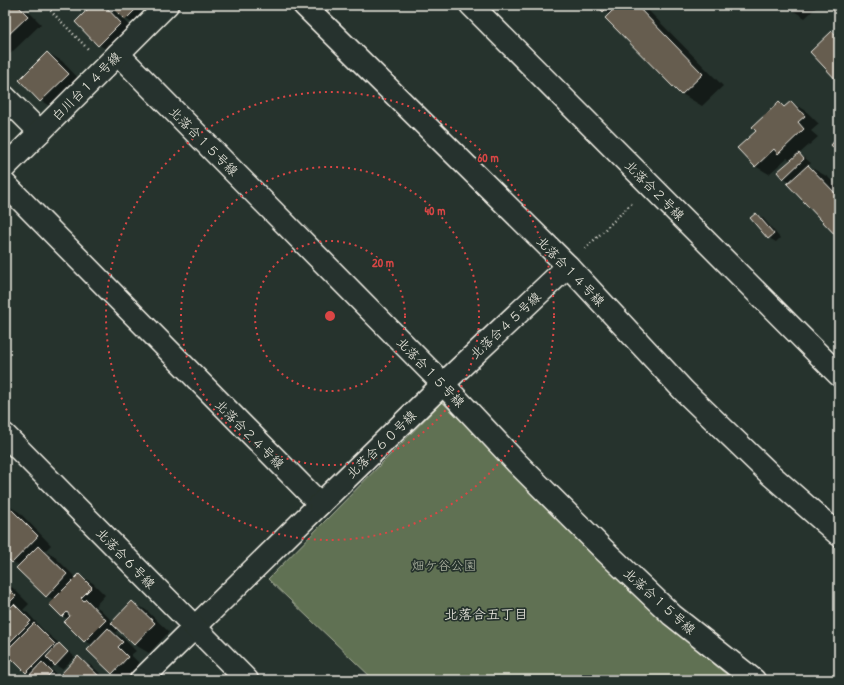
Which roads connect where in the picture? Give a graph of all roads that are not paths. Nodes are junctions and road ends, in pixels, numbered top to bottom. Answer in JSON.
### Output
{"nodes":[{"id":1,"x":304,"y":5,"type":"edge"},
{"id":2,"x":470,"y":5,"type":"edge"},
{"id":3,"x":165,"y":6,"type":"edge"},
{"id":4,"x":112,"y":60,"type":"junction"},
{"id":5,"x":5,"y":97,"type":"edge"},
{"id":6,"x":40,"y":132,"type":"junction"},
{"id":7,"x":5,"y":167,"type":"edge"},
{"id":8,"x":5,"y":184,"type":"edge"},
{"id":9,"x":568,"y":266,"type":"junction"},
{"id":10,"x":839,"y":375,"type":"edge"},
{"id":11,"x":443,"y":384,"type":"junction"},
{"id":12,"x":5,"y":435,"type":"edge"},
{"id":13,"x":320,"y":504,"type":"junction"},
{"id":14,"x":839,"y":535,"type":"edge"},
{"id":15,"x":194,"y":628,"type":"junction"},
{"id":16,"x":140,"y":680,"type":"edge"},
{"id":17,"x":247,"y":680,"type":"edge"},
{"id":18,"x":754,"y":680,"type":"edge"}],
"edges":[{"from":1,"to":9,"type":"street","name":"北落合１４号線"},
{"from":2,"to":10,"type":"street","name":"北落合２号線"},
{"from":3,"to":4,"type":"street","name":"白川台１４号線"},
{"from":4,"to":6,"type":"street","name":"白川台１４号線"},
{"from":4,"to":11,"type":"street","name":"北落合１５号線"},
{"from":5,"to":6,"type":"street"},
{"from":6,"to":7,"type":"street","name":"白川台１４号線"},
{"from":8,"to":13,"type":"street","name":"北落合２４号線"},
{"from":9,"to":11,"type":"street","name":"北落合４５号線"},
{"from":9,"to":14,"type":"street","name":"北落合１４号線"},
{"from":11,"to":13,"type":"street","name":"北落合６０号線"},
{"from":11,"to":18,"type":"street","name":"北落合１５号線"},
{"from":12,"to":15,"type":"street","name":"北落合６号線"},
{"from":13,"to":15,"type":"street"},
{"from":15,"to":16,"type":"street"},
{"from":15,"to":17,"type":"street","name":"北落合６号線"}]}
